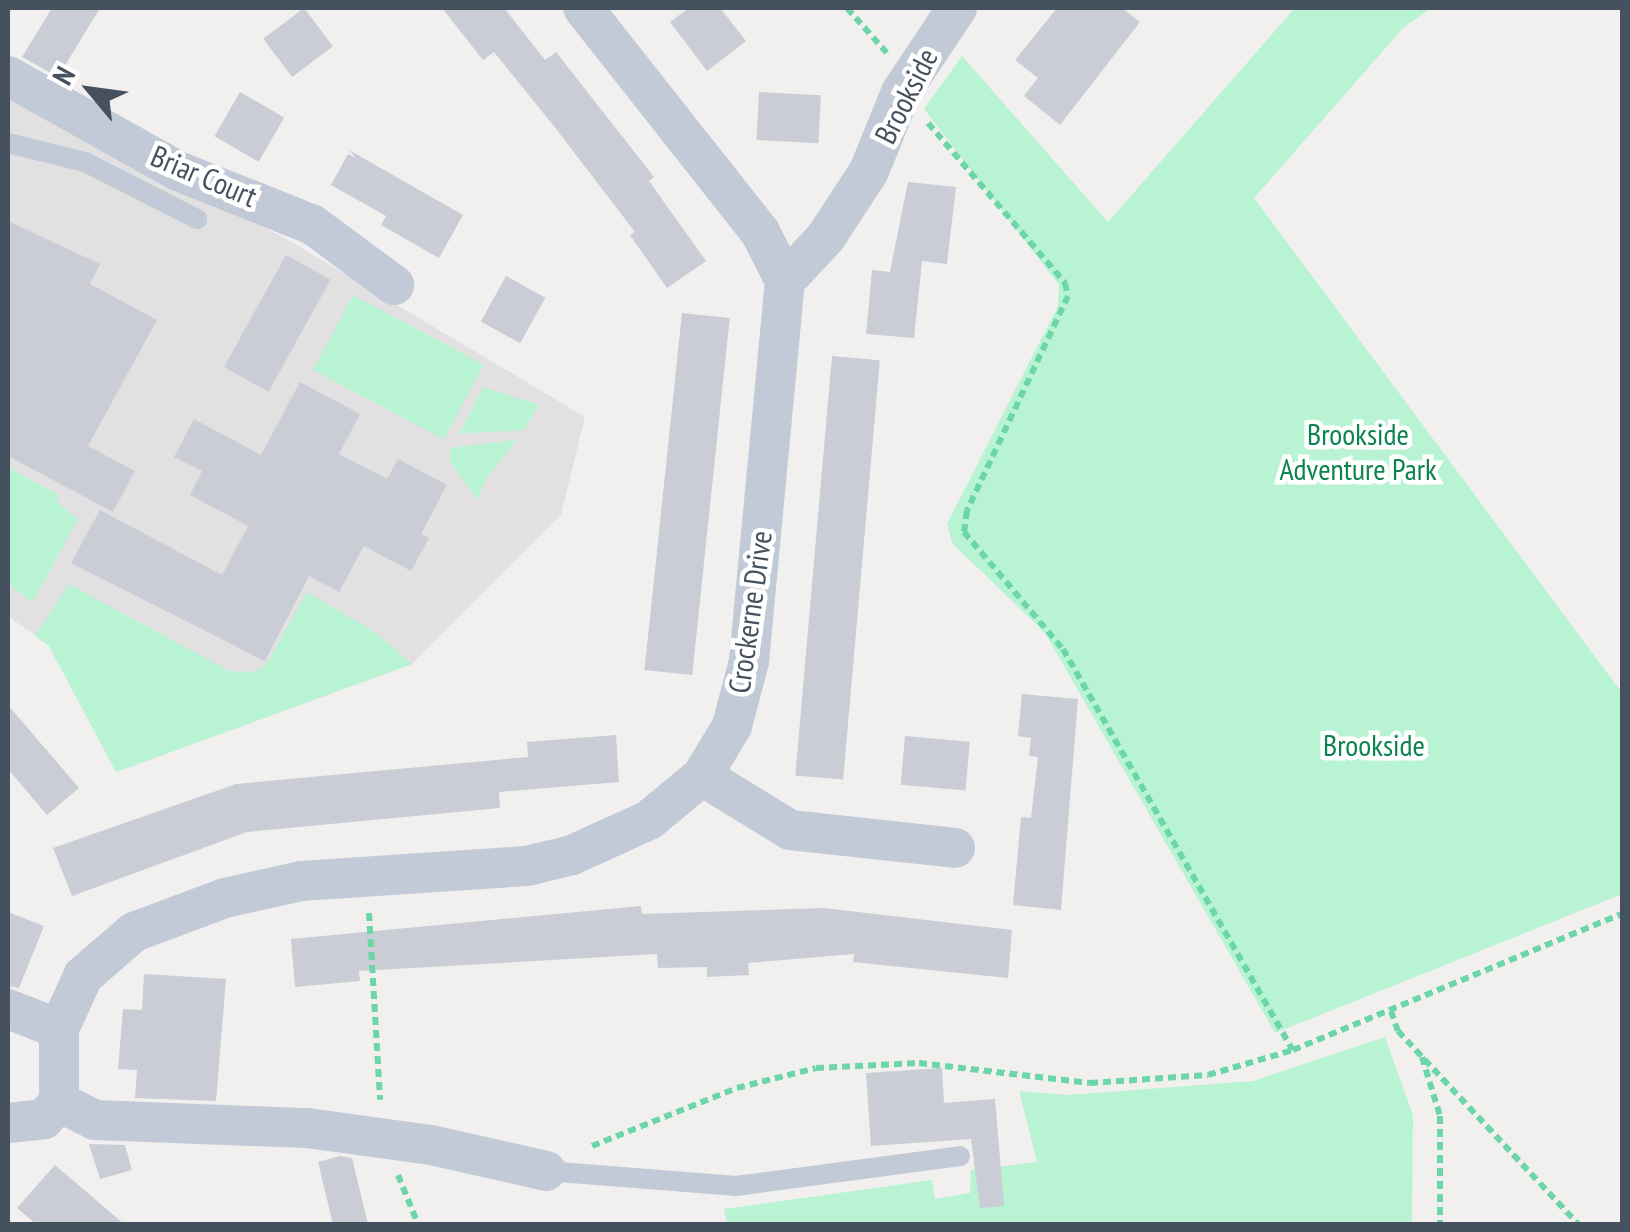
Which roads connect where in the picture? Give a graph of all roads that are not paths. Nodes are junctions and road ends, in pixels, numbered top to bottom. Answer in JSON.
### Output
{"nodes":[{"id":1,"x":583,"y":8,"type":"edge"},
{"id":2,"x":956,"y":8,"type":"edge"},
{"id":3,"x":8,"y":76,"type":"edge"},
{"id":4,"x":8,"y":143,"type":"edge"},
{"id":5,"x":197,"y":219,"type":"dead end"},
{"id":6,"x":785,"y":281,"type":"junction"},
{"id":7,"x":394,"y":285,"type":"dead end"},
{"id":8,"x":702,"y":776,"type":"junction"},
{"id":9,"x":956,"y":848,"type":"dead end"},
{"id":10,"x":8,"y":1009,"type":"edge"},
{"id":11,"x":59,"y":1028,"type":"junction"},
{"id":12,"x":59,"y":1102,"type":"junction"},
{"id":13,"x":8,"y":1123,"type":"edge"},
{"id":14,"x":960,"y":1156,"type":"dead end"},
{"id":15,"x":558,"y":1160,"type":"joint"}],
"edges":[{"from":1,"to":6,"type":"street"},
{"from":2,"to":6,"type":"street","name":"Brookside"},
{"from":3,"to":7,"type":"street","name":"Briar Court"},
{"from":4,"to":5,"type":"lane"},
{"from":6,"to":8,"type":"street","name":"Crockerne Drive"},
{"from":8,"to":9,"type":"street"},
{"from":8,"to":11,"type":"street","name":"Crockerne Drive"},
{"from":10,"to":11,"type":"street"},
{"from":11,"to":12,"type":"street","name":"Crockerne Drive"},
{"from":12,"to":13,"type":"street"},
{"from":12,"to":15,"type":"street"},
{"from":14,"to":15,"type":"lane"}]}
